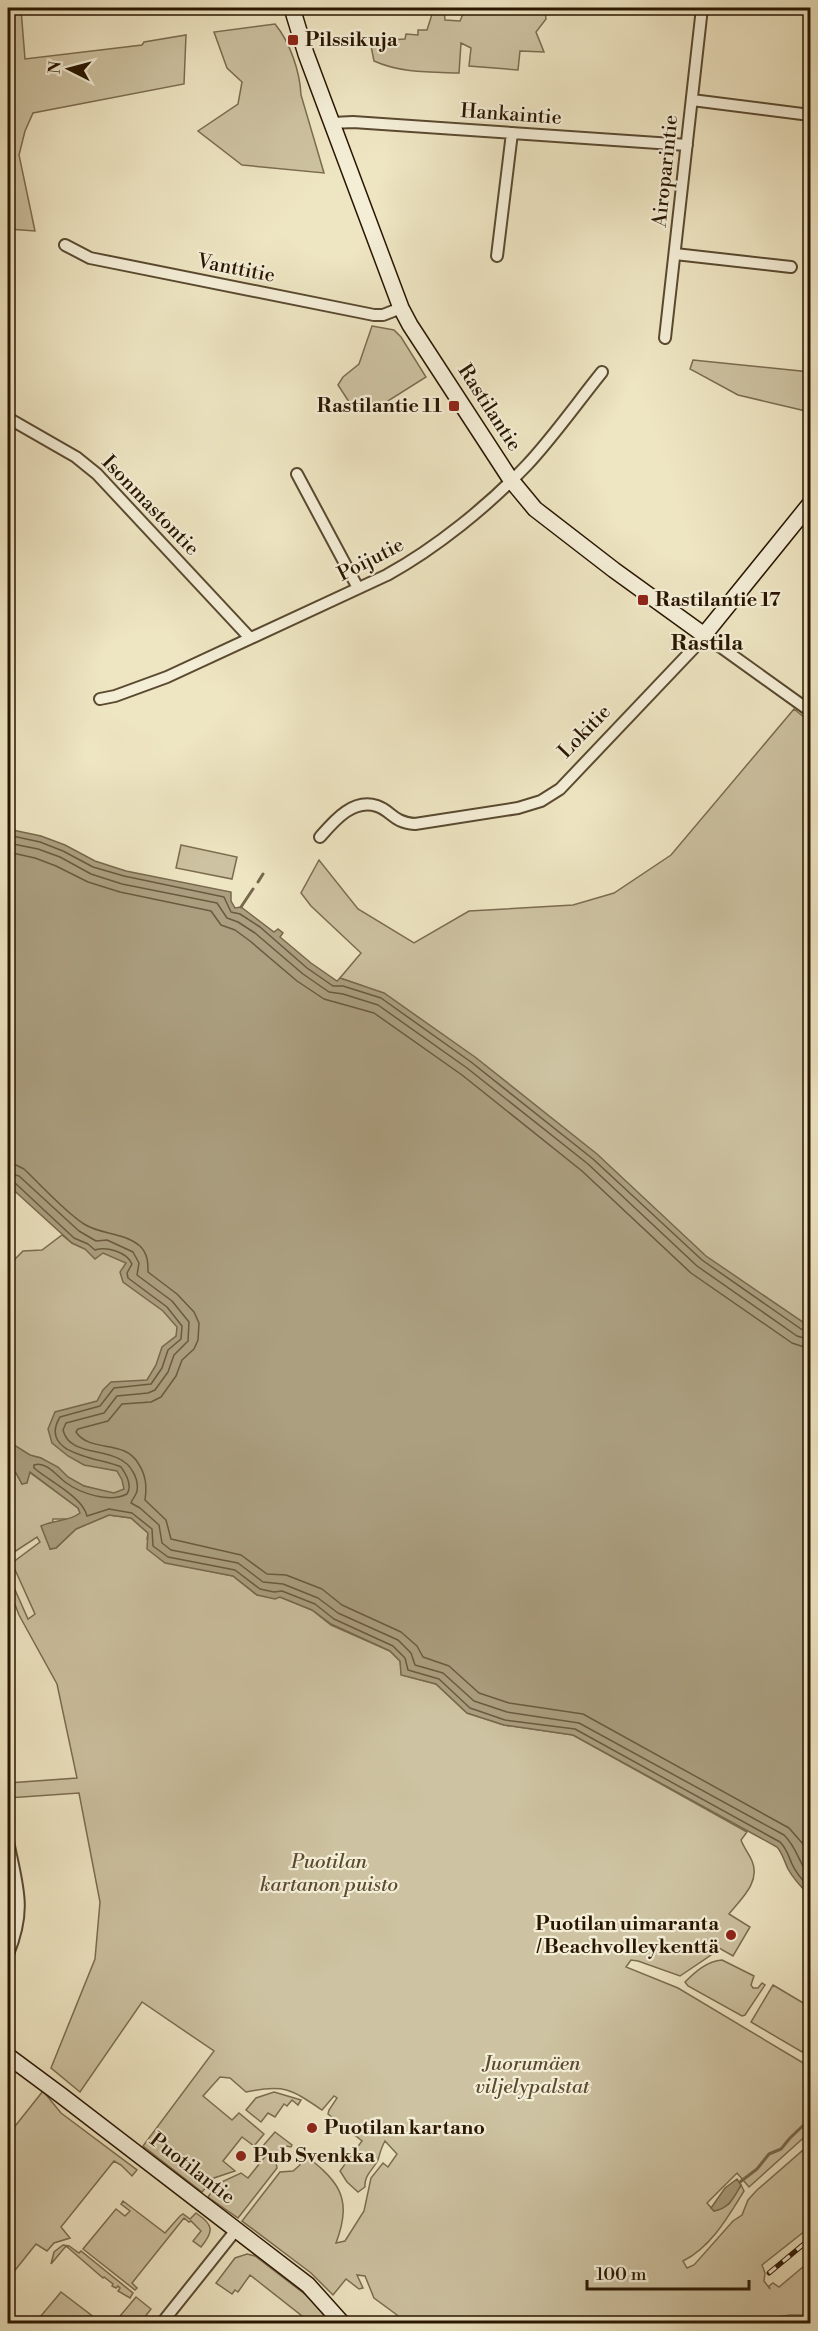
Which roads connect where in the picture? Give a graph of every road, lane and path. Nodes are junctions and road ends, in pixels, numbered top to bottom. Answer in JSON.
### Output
{"nodes":[{"id":1,"x":292,"y":8,"type":"edge"},
{"id":2,"x":702,"y":8,"type":"edge"},
{"id":3,"x":692,"y":100,"type":"junction"},
{"id":4,"x":810,"y":115,"type":"edge"},
{"id":5,"x":332,"y":123,"type":"junction"},
{"id":6,"x":512,"y":133,"type":"junction"},
{"id":7,"x":687,"y":145,"type":"junction"},
{"id":8,"x":65,"y":244,"type":"dead end"},
{"id":9,"x":675,"y":254,"type":"junction"},
{"id":10,"x":497,"y":256,"type":"dead end"},
{"id":11,"x":791,"y":267,"type":"dead end"},
{"id":12,"x":401,"y":308,"type":"junction"},
{"id":13,"x":665,"y":338,"type":"dead end"},
{"id":14,"x":602,"y":372,"type":"dead end"},
{"id":15,"x":8,"y":418,"type":"edge"},
{"id":16,"x":297,"y":474,"type":"dead end"},
{"id":17,"x":511,"y":480,"type":"junction"},
{"id":18,"x":810,"y":504,"type":"edge"},
{"id":19,"x":358,"y":588,"type":"junction"},
{"id":20,"x":704,"y":635,"type":"junction"},
{"id":21,"x":250,"y":638,"type":"junction"},
{"id":22,"x":100,"y":699,"type":"dead end"},
{"id":23,"x":810,"y":711,"type":"edge"},
{"id":24,"x":320,"y":837,"type":"dead end"},
{"id":25,"x":8,"y":1841,"type":"edge"},
{"id":26,"x":8,"y":1954,"type":"edge"},
{"id":27,"x":8,"y":2056,"type":"edge"},
{"id":28,"x":236,"y":2230,"type":"junction"},
{"id":29,"x":161,"y":2324,"type":"edge"},
{"id":30,"x":343,"y":2324,"type":"edge"}],
"edges":[{"from":1,"to":5,"type":"street","name":"Rastilantie"},
{"from":2,"to":3,"type":"street","name":"Airoparintie"},
{"from":3,"to":4,"type":"street"},
{"from":3,"to":7,"type":"street","name":"Airoparintie"},
{"from":5,"to":6,"type":"street","name":"Hankaintie"},
{"from":5,"to":12,"type":"street","name":"Rastilantie"},
{"from":6,"to":7,"type":"street","name":"Hankaintie"},
{"from":6,"to":10,"type":"street"},
{"from":7,"to":9,"type":"street","name":"Airoparintie"},
{"from":8,"to":12,"type":"street","name":"Vanttitie"},
{"from":9,"to":11,"type":"street"},
{"from":9,"to":13,"type":"street","name":"Airoparintie"},
{"from":12,"to":17,"type":"street","name":"Rastilantie"},
{"from":14,"to":17,"type":"street","name":"Poijutie"},
{"from":15,"to":21,"type":"street","name":"Isonmastontie"},
{"from":16,"to":19,"type":"street"},
{"from":17,"to":19,"type":"street","name":"Poijutie"},
{"from":17,"to":20,"type":"street","name":"Rastilantie"},
{"from":18,"to":20,"type":"street","name":"Lokitie"},
{"from":19,"to":21,"type":"street","name":"Poijutie"},
{"from":20,"to":23,"type":"street","name":"Rastilantie"},
{"from":20,"to":24,"type":"street","name":"Lokitie"},
{"from":21,"to":22,"type":"street","name":"Poijutie"},
{"from":25,"to":26,"type":"street"},
{"from":27,"to":28,"type":"street","name":"Puotilantie"},
{"from":28,"to":29,"type":"street"},
{"from":28,"to":30,"type":"street","name":"Puotilantie"}]}
